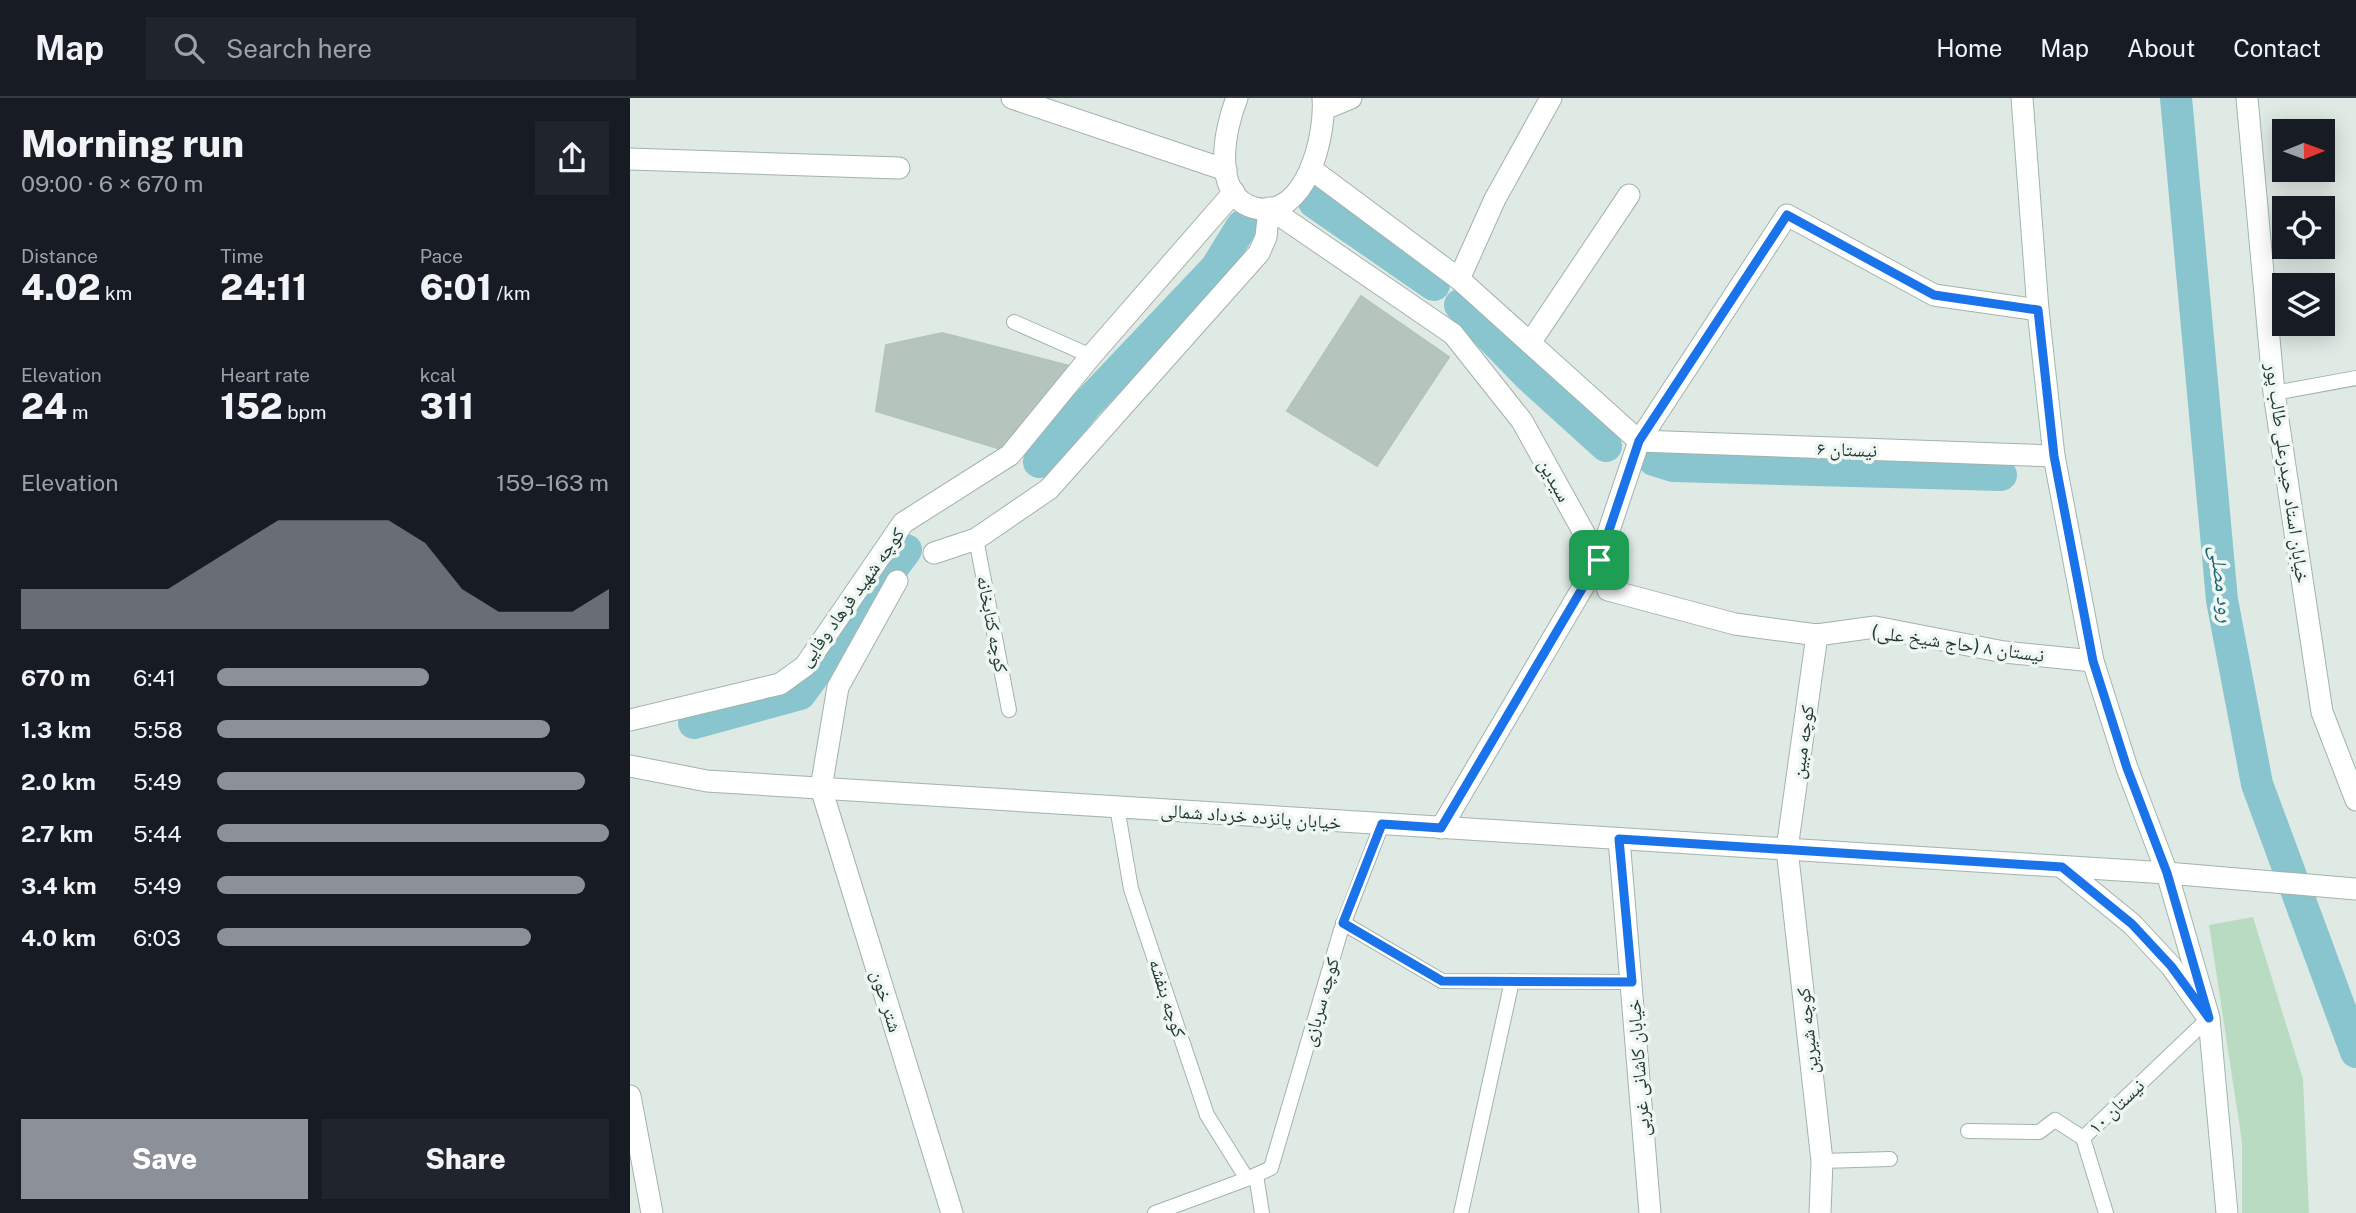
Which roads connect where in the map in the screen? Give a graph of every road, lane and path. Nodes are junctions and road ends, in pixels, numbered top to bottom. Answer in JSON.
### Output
{"nodes":[{"id":1,"x":1012,"y":98,"type":"edge"},
{"id":2,"x":1226,"y":98,"type":"edge"},
{"id":3,"x":1237,"y":98,"type":"edge"},
{"id":4,"x":1351,"y":98,"type":"edge"},
{"id":5,"x":1551,"y":98,"type":"edge"},
{"id":6,"x":2022,"y":98,"type":"edge"},
{"id":7,"x":2247,"y":98,"type":"edge"},
{"id":8,"x":1323,"y":103,"type":"edge"},
{"id":9,"x":1229,"y":121,"type":"junction"},
{"id":10,"x":630,"y":159,"type":"edge"},
{"id":11,"x":899,"y":168,"type":"dead end"},
{"id":12,"x":1311,"y":169,"type":"junction"},
{"id":13,"x":1226,"y":170,"type":"junction"},
{"id":14,"x":1234,"y":192,"type":"junction"},
{"id":15,"x":1629,"y":195,"type":"dead end"},
{"id":16,"x":1269,"y":208,"type":"junction"},
{"id":17,"x":1459,"y":279,"type":"junction"},
{"id":18,"x":2038,"y":310,"type":"junction"},
{"id":19,"x":1014,"y":322,"type":"dead end"},
{"id":20,"x":1530,"y":343,"type":"junction"},
{"id":21,"x":1091,"y":356,"type":"junction"},
{"id":22,"x":2356,"y":378,"type":"edge"},
{"id":23,"x":2274,"y":393,"type":"junction"},
{"id":24,"x":1639,"y":441,"type":"junction"},
{"id":25,"x":2054,"y":456,"type":"junction"},
{"id":26,"x":976,"y":539,"type":"junction"},
{"id":27,"x":934,"y":554,"type":"dead end"},
{"id":28,"x":1599,"y":560,"type":"junction"},
{"id":29,"x":897,"y":580,"type":"dead end"},
{"id":30,"x":1817,"y":635,"type":"junction"},
{"id":31,"x":2093,"y":661,"type":"junction"},
{"id":32,"x":1009,"y":710,"type":"dead end"},
{"id":33,"x":630,"y":720,"type":"edge"},
{"id":34,"x":630,"y":766,"type":"edge"},
{"id":35,"x":821,"y":788,"type":"junction"},
{"id":36,"x":2356,"y":800,"type":"edge"},
{"id":37,"x":1116,"y":807,"type":"junction"},
{"id":38,"x":1382,"y":824,"type":"junction"},
{"id":39,"x":1441,"y":828,"type":"junction"},
{"id":40,"x":1619,"y":839,"type":"junction"},
{"id":41,"x":1787,"y":849,"type":"junction"},
{"id":42,"x":2062,"y":867,"type":"junction"},
{"id":43,"x":2167,"y":873,"type":"junction"},
{"id":44,"x":2346,"y":888,"type":"edge"},
{"id":45,"x":1343,"y":923,"type":"junction"},
{"id":46,"x":1511,"y":981,"type":"junction"},
{"id":47,"x":1632,"y":982,"type":"junction"},
{"id":48,"x":2209,"y":1018,"type":"junction"},
{"id":49,"x":630,"y":1097,"type":"edge"},
{"id":50,"x":1968,"y":1132,"type":"dead end"},
{"id":51,"x":2082,"y":1138,"type":"junction"},
{"id":52,"x":1890,"y":1159,"type":"dead end"},
{"id":53,"x":1822,"y":1161,"type":"junction"},
{"id":54,"x":1251,"y":1177,"type":"junction"},
{"id":55,"x":652,"y":1213,"type":"edge"},
{"id":56,"x":952,"y":1213,"type":"edge"},
{"id":57,"x":1155,"y":1213,"type":"edge"},
{"id":58,"x":1262,"y":1213,"type":"edge"},
{"id":59,"x":1461,"y":1213,"type":"edge"},
{"id":60,"x":1650,"y":1213,"type":"edge"},
{"id":61,"x":1820,"y":1213,"type":"edge"},
{"id":62,"x":2106,"y":1213,"type":"edge"},
{"id":63,"x":2227,"y":1213,"type":"edge"}],
"edges":[{"from":1,"to":13,"type":"street"},
{"from":2,"to":9,"type":"street"},
{"from":3,"to":9,"type":"street"},
{"from":4,"to":8,"type":"street"},
{"from":5,"to":17,"type":"street"},
{"from":6,"to":18,"type":"street"},
{"from":7,"to":23,"type":"street","name":"خیابان استاد حیدرعلی طالب پور"},
{"from":8,"to":12,"type":"street"},
{"from":9,"to":13,"type":"street"},
{"from":10,"to":11,"type":"street"},
{"from":12,"to":16,"type":"street"},
{"from":12,"to":17,"type":"street"},
{"from":13,"to":14,"type":"street"},
{"from":14,"to":16,"type":"street","name":"سیدین"},
{"from":14,"to":21,"type":"street","name":"کوچه شهید فرهاد وفایی"},
{"from":15,"to":20,"type":"street"},
{"from":16,"to":26,"type":"street"},
{"from":16,"to":28,"type":"street","name":"سیدین"},
{"from":17,"to":20,"type":"street"},
{"from":18,"to":24,"type":"street"},
{"from":18,"to":25,"type":"street"},
{"from":19,"to":21,"type":"lane"},
{"from":20,"to":24,"type":"street"},
{"from":21,"to":33,"type":"street","name":"کوچه شهید فرهاد وفایی"},
{"from":22,"to":23,"type":"lane"},
{"from":23,"to":36,"type":"street","name":"خیابان استاد حیدرعلی طالب پور"},
{"from":24,"to":25,"type":"street","name":"نیستان ۶"},
{"from":24,"to":28,"type":"street"},
{"from":25,"to":31,"type":"street"},
{"from":26,"to":27,"type":"street"},
{"from":26,"to":32,"type":"lane","name":"کوچه کتابخانه"},
{"from":28,"to":30,"type":"street","name":"نیستان ۸ (حاج شیخ علی)"},
{"from":28,"to":39,"type":"street"},
{"from":29,"to":35,"type":"street"},
{"from":30,"to":31,"type":"street","name":"نیستان ۸ (حاج شیخ علی)"},
{"from":30,"to":41,"type":"street","name":"کوچه مبین"},
{"from":31,"to":43,"type":"street"},
{"from":34,"to":35,"type":"street","name":"خیابان پانزده خرداد شمالی"},
{"from":35,"to":37,"type":"street","name":"خیابان پانزده خرداد شمالی"},
{"from":35,"to":56,"type":"street","name":"شتر خون"},
{"from":37,"to":38,"type":"street","name":"خیابان پانزده خرداد شمالی"},
{"from":37,"to":54,"type":"lane","name":"کوچه بنفشه"},
{"from":38,"to":39,"type":"street","name":"خیابان پانزده خرداد شمالی"},
{"from":38,"to":45,"type":"lane","name":"کوچه سربازی"},
{"from":39,"to":40,"type":"street","name":"خیابان پانزده خرداد شمالی"},
{"from":40,"to":41,"type":"street","name":"خیابان پانزده خرداد شمالی"},
{"from":40,"to":47,"type":"street","name":"خیابان کاشانی غربی"},
{"from":41,"to":42,"type":"street","name":"خیابان پانزده خرداد شمالی"},
{"from":41,"to":53,"type":"street","name":"کوچه شیرین"},
{"from":42,"to":43,"type":"street","name":"خیابان پانزده خرداد شمالی"},
{"from":42,"to":48,"type":"street"},
{"from":43,"to":44,"type":"street","name":"خیابان پانزده خرداد شمالی"},
{"from":43,"to":48,"type":"street"},
{"from":45,"to":46,"type":"lane"},
{"from":45,"to":54,"type":"lane","name":"کوچه سربازی"},
{"from":46,"to":47,"type":"lane"},
{"from":46,"to":59,"type":"lane"},
{"from":47,"to":60,"type":"street","name":"خیابان کاشانی غربی"},
{"from":48,"to":51,"type":"lane","name":"نیستان ۱۰"},
{"from":48,"to":63,"type":"street"},
{"from":49,"to":55,"type":"street"},
{"from":50,"to":51,"type":"lane","name":"نیستان ۱۰"},
{"from":51,"to":62,"type":"lane"},
{"from":52,"to":53,"type":"lane"},
{"from":53,"to":61,"type":"street","name":"کوچه شیرین"},
{"from":54,"to":57,"type":"lane"},
{"from":54,"to":58,"type":"lane"}]}
